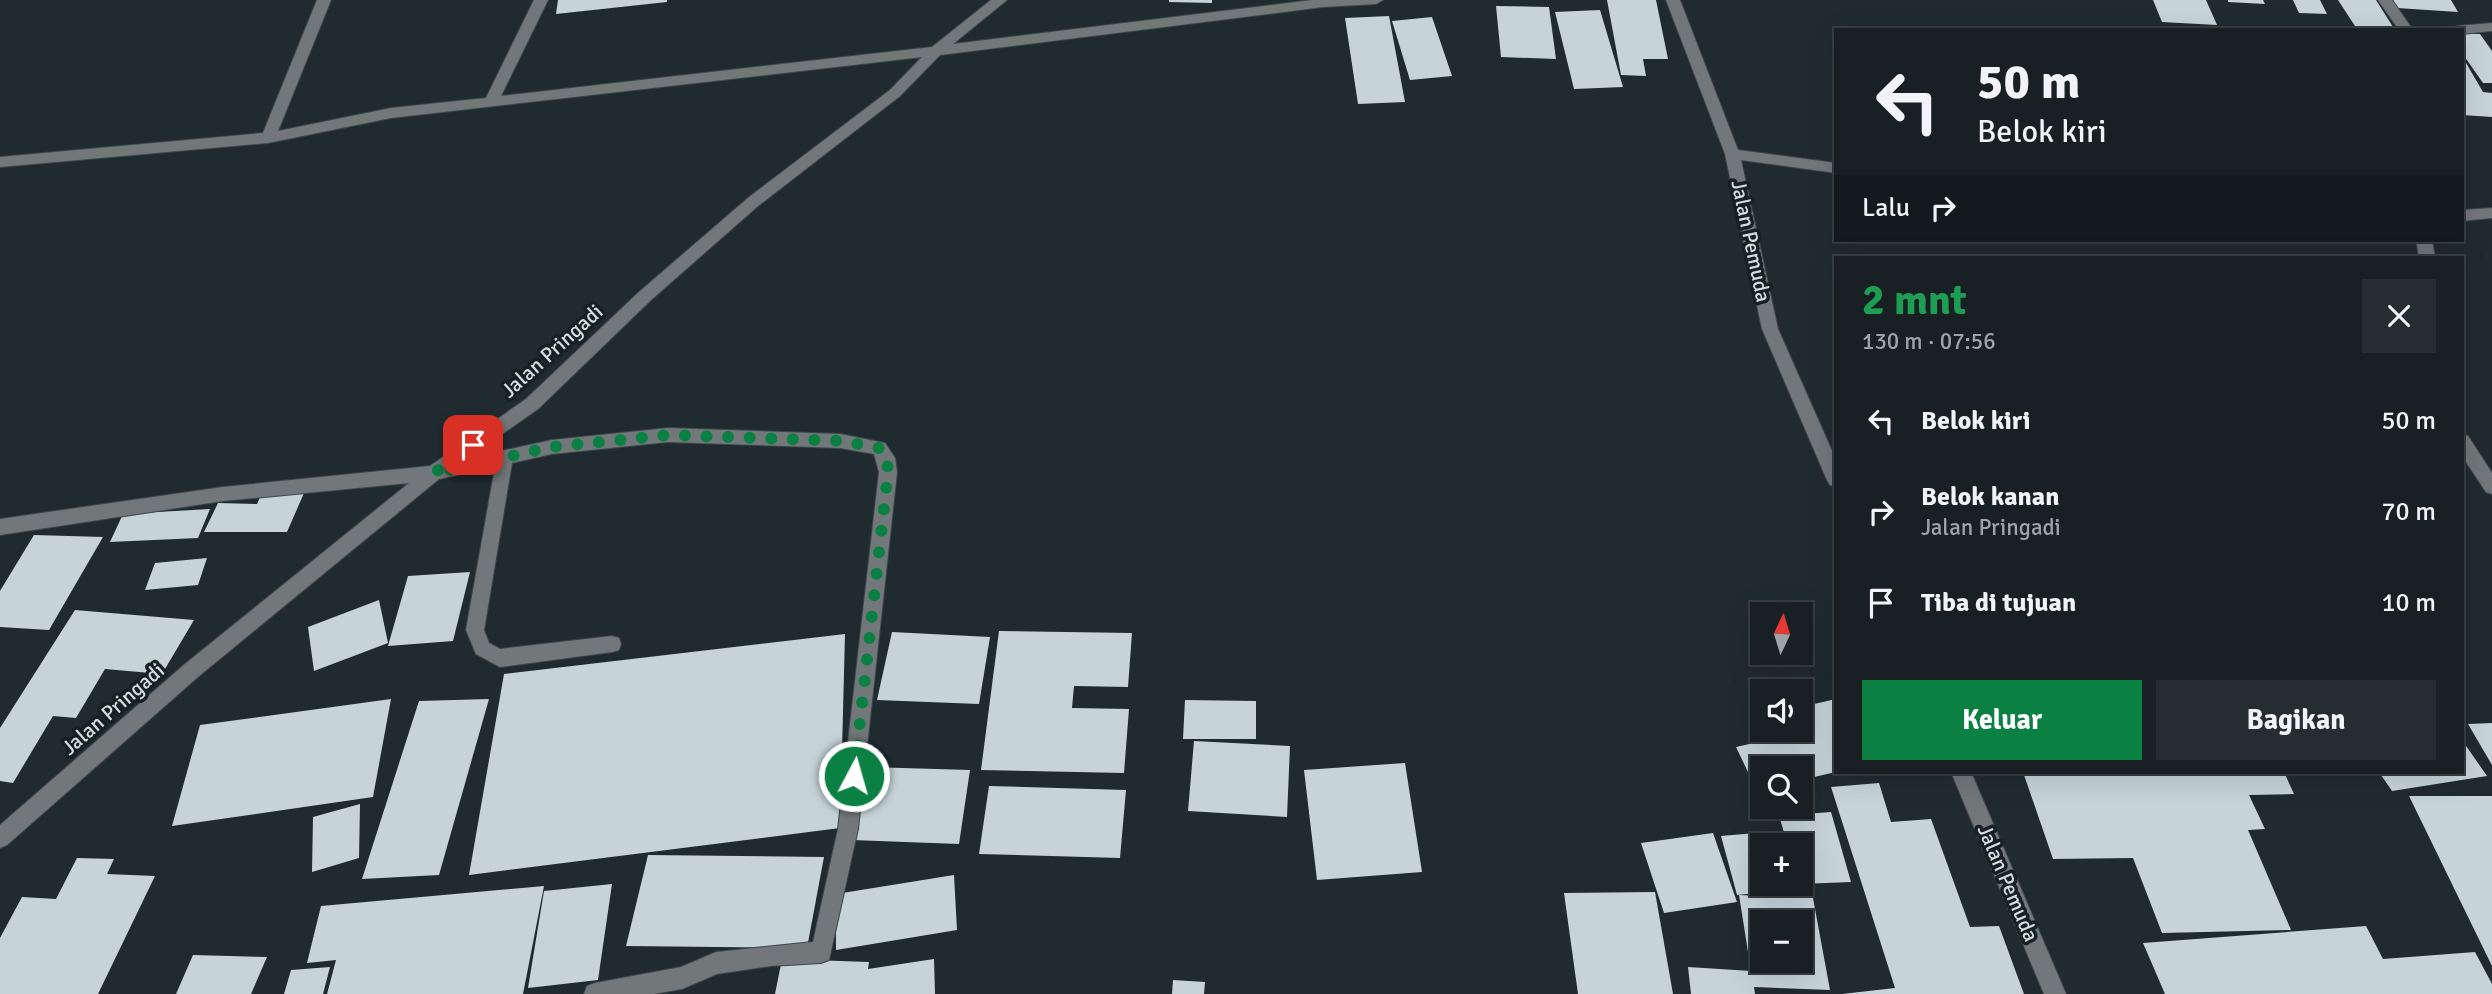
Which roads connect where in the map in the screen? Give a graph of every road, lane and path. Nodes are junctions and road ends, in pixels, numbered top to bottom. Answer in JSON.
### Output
{"nodes":[{"id":1,"x":324,"y":0,"type":"edge"},
{"id":2,"x":541,"y":0,"type":"edge"},
{"id":3,"x":1000,"y":0,"type":"edge"},
{"id":4,"x":1376,"y":0,"type":"edge"},
{"id":5,"x":1673,"y":0,"type":"edge"},
{"id":6,"x":2385,"y":0,"type":"edge"},
{"id":7,"x":2492,"y":27,"type":"edge"},
{"id":8,"x":2405,"y":28,"type":"edge"},
{"id":9,"x":2464,"y":29,"type":"edge"},
{"id":10,"x":938,"y":49,"type":"junction"},
{"id":11,"x":491,"y":102,"type":"junction"},
{"id":12,"x":268,"y":138,"type":"junction"},
{"id":13,"x":1732,"y":154,"type":"junction"},
{"id":14,"x":0,"y":162,"type":"edge"},
{"id":15,"x":1834,"y":168,"type":"edge"},
{"id":16,"x":2492,"y":213,"type":"edge"},
{"id":17,"x":2464,"y":216,"type":"edge"},
{"id":18,"x":2464,"y":444,"type":"edge"},
{"id":19,"x":505,"y":456,"type":"junction"},
{"id":20,"x":434,"y":473,"type":"junction"},
{"id":21,"x":1834,"y":475,"type":"edge"},
{"id":22,"x":2492,"y":487,"type":"edge"},
{"id":23,"x":0,"y":527,"type":"edge"},
{"id":24,"x":612,"y":644,"type":"dead end"},
{"id":25,"x":1962,"y":774,"type":"edge"},
{"id":26,"x":0,"y":838,"type":"edge"},
{"id":27,"x":595,"y":994,"type":"edge"},
{"id":28,"x":2054,"y":994,"type":"edge"}],
"edges":[{"from":1,"to":12,"type":"street"},
{"from":2,"to":11,"type":"street"},
{"from":3,"to":10,"type":"street","name":"Jalan Pringadi"},
{"from":4,"to":10,"type":"street"},
{"from":5,"to":13,"type":"street","name":"Jalan Pemuda"},
{"from":6,"to":8,"type":"street"},
{"from":7,"to":9,"type":"street"},
{"from":10,"to":11,"type":"street"},
{"from":10,"to":20,"type":"street","name":"Jalan Pringadi"},
{"from":11,"to":12,"type":"street"},
{"from":12,"to":14,"type":"street"},
{"from":13,"to":15,"type":"street"},
{"from":13,"to":21,"type":"street","name":"Jalan Pemuda"},
{"from":16,"to":17,"type":"street"},
{"from":18,"to":22,"type":"street"},
{"from":19,"to":20,"type":"street"},
{"from":19,"to":24,"type":"street"},
{"from":19,"to":27,"type":"street"},
{"from":20,"to":23,"type":"street"},
{"from":20,"to":26,"type":"street","name":"Jalan Pringadi"},
{"from":25,"to":28,"type":"street","name":"Jalan Pemuda"}]}
